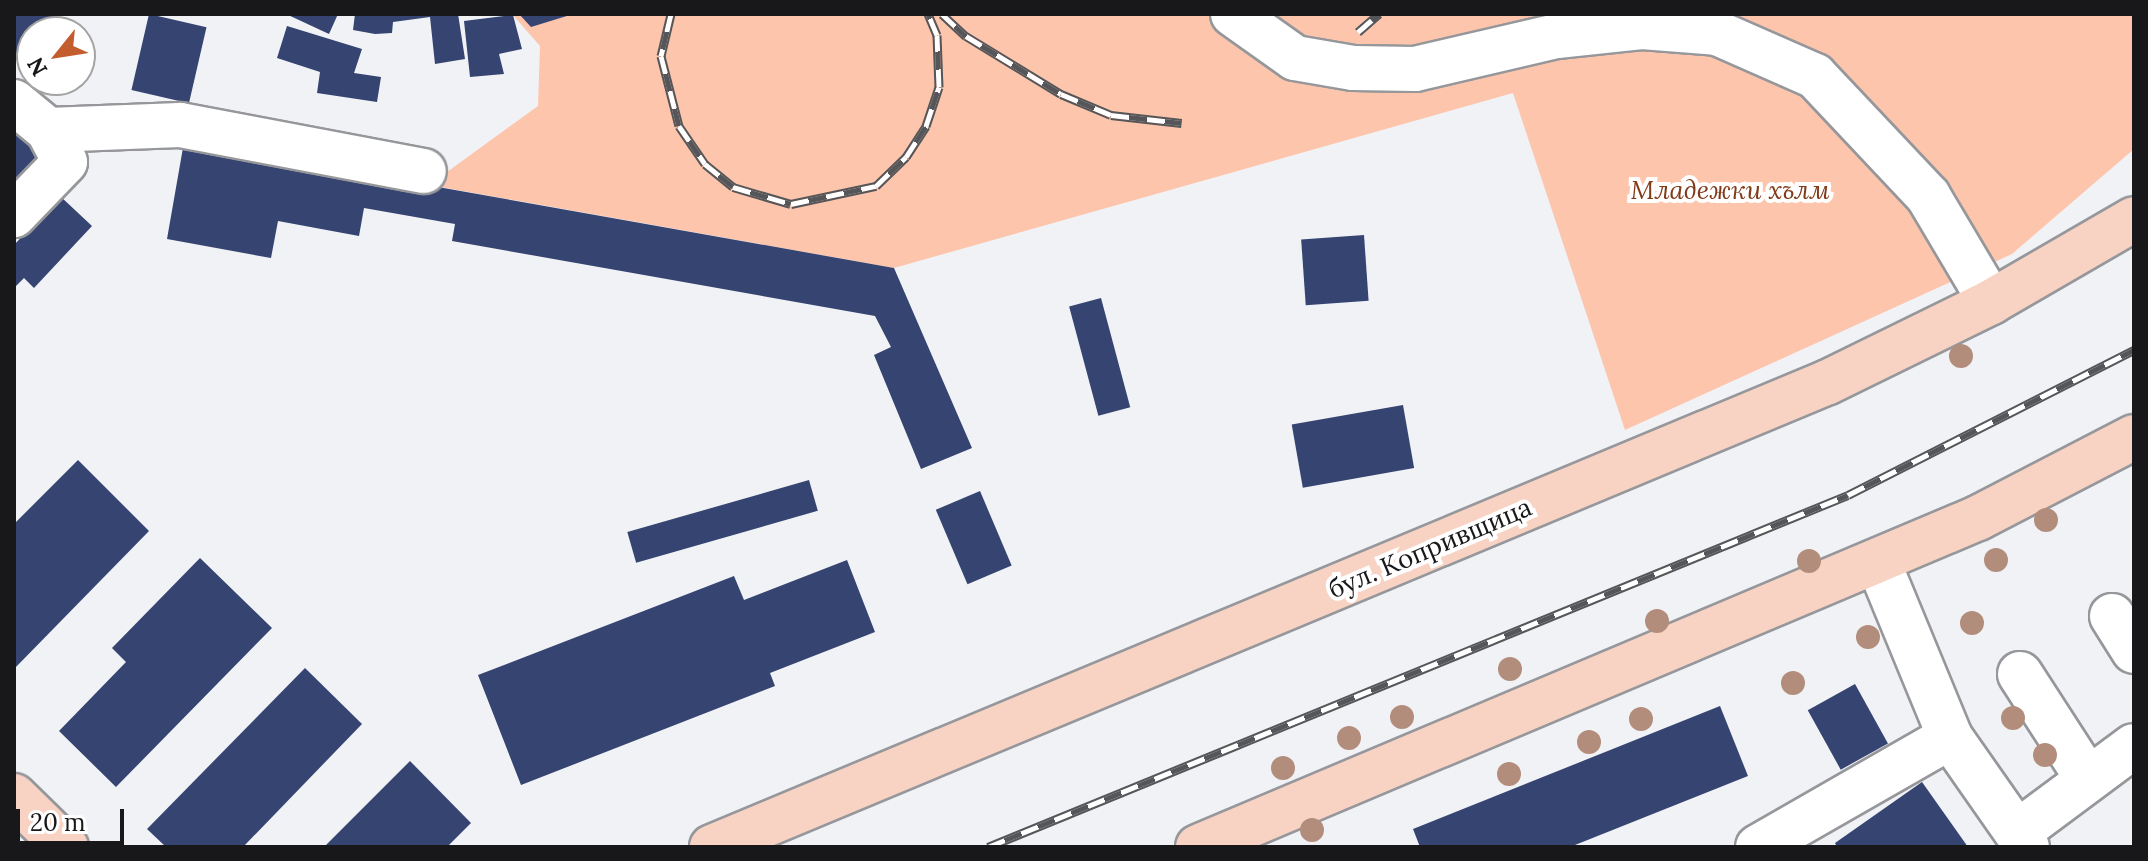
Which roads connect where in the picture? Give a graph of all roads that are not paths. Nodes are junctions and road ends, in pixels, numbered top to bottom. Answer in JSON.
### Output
{"nodes":[{"id":1,"x":1233,"y":14,"type":"edge"},
{"id":2,"x":14,"y":102,"type":"edge"},
{"id":3,"x":48,"y":130,"type":"junction"},
{"id":4,"x":424,"y":171,"type":"dead end"},
{"id":5,"x":14,"y":215,"type":"edge"},
{"id":6,"x":2134,"y":219,"type":"edge"},
{"id":7,"x":1991,"y":302,"type":"junction"},
{"id":8,"x":2134,"y":437,"type":"edge"},
{"id":9,"x":1878,"y":562,"type":"junction"},
{"id":10,"x":2020,"y":674,"type":"dead end"},
{"id":11,"x":1950,"y":737,"type":"junction"},
{"id":12,"x":2134,"y":746,"type":"edge"},
{"id":13,"x":2088,"y":779,"type":"junction"},
{"id":14,"x":14,"y":796,"type":"edge"},
{"id":15,"x":1805,"y":836,"type":"edge"},
{"id":16,"x":2022,"y":839,"type":"edge"},
{"id":17,"x":66,"y":847,"type":"edge"},
{"id":18,"x":712,"y":847,"type":"edge"},
{"id":19,"x":1198,"y":847,"type":"edge"},
{"id":20,"x":1758,"y":847,"type":"edge"}],
"edges":[{"from":1,"to":7,"type":"street"},
{"from":2,"to":3,"type":"street"},
{"from":3,"to":4,"type":"street"},
{"from":3,"to":5,"type":"street"},
{"from":6,"to":7,"type":"main road","name":"бул. Копривщица"},
{"from":7,"to":18,"type":"main road","name":"бул. Копривщица"},
{"from":8,"to":9,"type":"main road"},
{"from":9,"to":11,"type":"street"},
{"from":9,"to":19,"type":"main road"},
{"from":10,"to":13,"type":"street"},
{"from":11,"to":15,"type":"street"},
{"from":11,"to":16,"type":"street"},
{"from":12,"to":13,"type":"street"},
{"from":13,"to":16,"type":"street"},
{"from":14,"to":17,"type":"main road"},
{"from":15,"to":20,"type":"street"}]}
